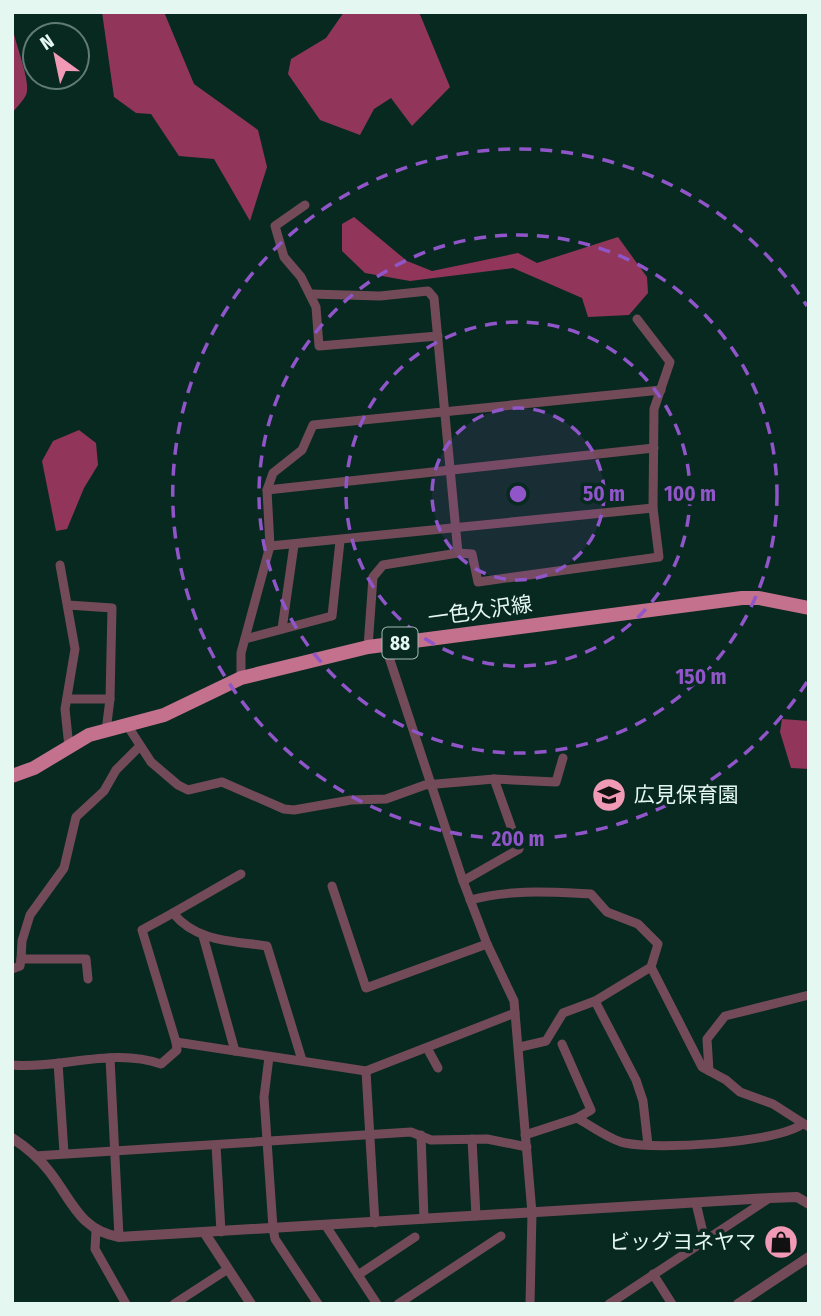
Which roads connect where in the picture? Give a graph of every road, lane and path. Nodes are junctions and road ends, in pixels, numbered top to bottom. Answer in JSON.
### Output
{"nodes":[{"id":1,"x":305,"y":205,"type":"dead end"},
{"id":2,"x":311,"y":294,"type":"junction"},
{"id":3,"x":637,"y":319,"type":"dead end"},
{"id":4,"x":438,"y":336,"type":"junction"},
{"id":5,"x":661,"y":390,"type":"junction"},
{"id":6,"x":446,"y":411,"type":"junction"},
{"id":7,"x":654,"y":448,"type":"junction"},
{"id":8,"x":453,"y":469,"type":"junction"},
{"id":9,"x":267,"y":490,"type":"junction"},
{"id":10,"x":653,"y":508,"type":"junction"},
{"id":11,"x":458,"y":527,"type":"junction"},
{"id":12,"x":340,"y":541,"type":"junction"},
{"id":13,"x":294,"y":545,"type":"junction"},
{"id":14,"x":270,"y":546,"type":"junction"},
{"id":15,"x":458,"y":553,"type":"junction"},
{"id":16,"x":60,"y":565,"type":"dead end"},
{"id":17,"x":68,"y":605,"type":"junction"},
{"id":18,"x":809,"y":608,"type":"edge"},
{"id":19,"x":282,"y":629,"type":"junction"},
{"id":20,"x":244,"y":639,"type":"junction"},
{"id":21,"x":385,"y":645,"type":"junction"},
{"id":22,"x":368,"y":647,"type":"junction"},
{"id":23,"x":241,"y":678,"type":"junction"},
{"id":24,"x":66,"y":699,"type":"junction"},
{"id":25,"x":110,"y":699,"type":"junction"},
{"id":26,"x":127,"y":726,"type":"junction"},
{"id":27,"x":106,"y":730,"type":"junction"},
{"id":28,"x":69,"y":747,"type":"junction"},
{"id":29,"x":139,"y":747,"type":"junction"},
{"id":30,"x":563,"y":758,"type":"dead end"},
{"id":31,"x":12,"y":776,"type":"edge"},
{"id":32,"x":494,"y":779,"type":"junction"},
{"id":33,"x":429,"y":785,"type":"junction"},
{"id":34,"x":242,"y":874,"type":"dead end"},
{"id":35,"x":463,"y":881,"type":"junction"},
{"id":36,"x":332,"y":886,"type":"dead end"},
{"id":37,"x":470,"y":900,"type":"junction"},
{"id":38,"x":173,"y":912,"type":"junction"},
{"id":39,"x":203,"y":936,"type":"junction"},
{"id":40,"x":487,"y":944,"type":"junction"},
{"id":41,"x":21,"y":959,"type":"junction"},
{"id":42,"x":652,"y":967,"type":"junction"},
{"id":43,"x":12,"y":969,"type":"edge"},
{"id":44,"x":88,"y":979,"type":"dead end"},
{"id":45,"x":809,"y":995,"type":"edge"},
{"id":46,"x":595,"y":1001,"type":"junction"},
{"id":47,"x":515,"y":1013,"type":"junction"},
{"id":48,"x":176,"y":1042,"type":"junction"},
{"id":49,"x":562,"y":1044,"type":"dead end"},
{"id":50,"x":520,"y":1047,"type":"junction"},
{"id":51,"x":427,"y":1048,"type":"junction"},
{"id":52,"x":235,"y":1051,"type":"junction"},
{"id":53,"x":270,"y":1057,"type":"junction"},
{"id":54,"x":110,"y":1058,"type":"junction"},
{"id":55,"x":302,"y":1060,"type":"junction"},
{"id":56,"x":58,"y":1063,"type":"junction"},
{"id":57,"x":12,"y":1065,"type":"edge"},
{"id":58,"x":438,"y":1069,"type":"dead end"},
{"id":59,"x":366,"y":1071,"type":"junction"},
{"id":60,"x":709,"y":1072,"type":"junction"},
{"id":61,"x":577,"y":1118,"type":"junction"},
{"id":62,"x":805,"y":1126,"type":"edge"},
{"id":63,"x":369,"y":1135,"type":"junction"},
{"id":64,"x":421,"y":1135,"type":"junction"},
{"id":65,"x":525,"y":1136,"type":"junction"},
{"id":66,"x":12,"y":1138,"type":"edge"},
{"id":67,"x":472,"y":1139,"type":"junction"},
{"id":68,"x":267,"y":1142,"type":"junction"},
{"id":69,"x":216,"y":1145,"type":"junction"},
{"id":70,"x":648,"y":1145,"type":"junction"},
{"id":71,"x":527,"y":1147,"type":"junction"},
{"id":72,"x":115,"y":1150,"type":"junction"},
{"id":73,"x":64,"y":1153,"type":"junction"},
{"id":74,"x":35,"y":1156,"type":"junction"},
{"id":75,"x":770,"y":1198,"type":"junction"},
{"id":76,"x":696,"y":1203,"type":"junction"},
{"id":77,"x":809,"y":1203,"type":"edge"},
{"id":78,"x":532,"y":1213,"type":"junction"},
{"id":79,"x":476,"y":1216,"type":"junction"},
{"id":80,"x":424,"y":1219,"type":"junction"},
{"id":81,"x":375,"y":1223,"type":"junction"},
{"id":82,"x":326,"y":1226,"type":"junction"},
{"id":83,"x":273,"y":1228,"type":"junction"},
{"id":84,"x":96,"y":1231,"type":"junction"},
{"id":85,"x":204,"y":1232,"type":"junction"},
{"id":86,"x":221,"y":1232,"type":"junction"},
{"id":87,"x":501,"y":1236,"type":"dead end"},
{"id":88,"x":119,"y":1237,"type":"junction"},
{"id":89,"x":415,"y":1237,"type":"dead end"},
{"id":90,"x":705,"y":1241,"type":"junction"},
{"id":91,"x":809,"y":1257,"type":"edge"},
{"id":92,"x":228,"y":1269,"type":"junction"},
{"id":93,"x":653,"y":1274,"type":"junction"},
{"id":94,"x":358,"y":1275,"type":"junction"},
{"id":95,"x":624,"y":1300,"type":"edge"},
{"id":96,"x":126,"y":1304,"type":"edge"},
{"id":97,"x":174,"y":1304,"type":"edge"},
{"id":98,"x":251,"y":1304,"type":"edge"},
{"id":99,"x":318,"y":1304,"type":"edge"},
{"id":100,"x":377,"y":1304,"type":"edge"},
{"id":101,"x":398,"y":1304,"type":"edge"},
{"id":102,"x":530,"y":1304,"type":"edge"},
{"id":103,"x":609,"y":1304,"type":"edge"},
{"id":104,"x":672,"y":1304,"type":"edge"},
{"id":105,"x":738,"y":1304,"type":"edge"}],
"edges":[{"from":1,"to":2,"type":"street"},
{"from":2,"to":4,"type":"street"},
{"from":2,"to":4,"type":"street"},
{"from":3,"to":5,"type":"street"},
{"from":4,"to":6,"type":"street"},
{"from":5,"to":6,"type":"street"},
{"from":5,"to":7,"type":"street"},
{"from":6,"to":8,"type":"street"},
{"from":6,"to":9,"type":"street"},
{"from":7,"to":8,"type":"street"},
{"from":7,"to":10,"type":"street"},
{"from":8,"to":9,"type":"street"},
{"from":8,"to":11,"type":"street"},
{"from":9,"to":14,"type":"street"},
{"from":10,"to":11,"type":"street"},
{"from":10,"to":15,"type":"street"},
{"from":11,"to":12,"type":"street"},
{"from":11,"to":15,"type":"street"},
{"from":12,"to":13,"type":"street"},
{"from":12,"to":19,"type":"street"},
{"from":13,"to":14,"type":"street"},
{"from":13,"to":19,"type":"street"},
{"from":14,"to":20,"type":"street"},
{"from":15,"to":22,"type":"street"},
{"from":16,"to":17,"type":"street"},
{"from":17,"to":24,"type":"street"},
{"from":17,"to":25,"type":"street"},
{"from":18,"to":21,"type":"main road","name":"一色久沢線","number":"88"},
{"from":19,"to":20,"type":"street"},
{"from":20,"to":23,"type":"street"},
{"from":21,"to":22,"type":"main road","name":"一色久沢線","number":"88"},
{"from":21,"to":33,"type":"street"},
{"from":22,"to":23,"type":"main road","name":"一色久沢線","number":"88"},
{"from":23,"to":26,"type":"main road","name":"一色久沢線","number":"88"},
{"from":24,"to":25,"type":"street"},
{"from":24,"to":28,"type":"street"},
{"from":25,"to":27,"type":"street"},
{"from":26,"to":27,"type":"main road","name":"一色久沢線","number":"88"},
{"from":26,"to":29,"type":"street"},
{"from":27,"to":28,"type":"main road","name":"一色久沢線","number":"88"},
{"from":28,"to":31,"type":"main road","name":"一色久沢線","number":"88"},
{"from":29,"to":33,"type":"street"},
{"from":29,"to":41,"type":"street"},
{"from":30,"to":32,"type":"street"},
{"from":32,"to":33,"type":"street"},
{"from":32,"to":35,"type":"street"},
{"from":33,"to":35,"type":"street"},
{"from":34,"to":38,"type":"street"},
{"from":35,"to":37,"type":"street"},
{"from":36,"to":40,"type":"street"},
{"from":37,"to":40,"type":"street"},
{"from":37,"to":42,"type":"street"},
{"from":38,"to":39,"type":"street"},
{"from":38,"to":48,"type":"street"},
{"from":39,"to":52,"type":"street"},
{"from":39,"to":55,"type":"street"},
{"from":40,"to":47,"type":"street"},
{"from":41,"to":43,"type":"street"},
{"from":41,"to":44,"type":"street"},
{"from":42,"to":46,"type":"street"},
{"from":42,"to":60,"type":"street"},
{"from":45,"to":60,"type":"street"},
{"from":46,"to":50,"type":"street"},
{"from":46,"to":70,"type":"street"},
{"from":47,"to":50,"type":"street"},
{"from":47,"to":51,"type":"street"},
{"from":48,"to":52,"type":"street"},
{"from":48,"to":54,"type":"street"},
{"from":49,"to":61,"type":"street"},
{"from":50,"to":65,"type":"street"},
{"from":51,"to":58,"type":"street"},
{"from":51,"to":59,"type":"street"},
{"from":52,"to":53,"type":"street"},
{"from":53,"to":55,"type":"street"},
{"from":53,"to":68,"type":"street"},
{"from":54,"to":56,"type":"street"},
{"from":54,"to":72,"type":"street"},
{"from":55,"to":59,"type":"street"},
{"from":56,"to":57,"type":"street"},
{"from":56,"to":73,"type":"street"},
{"from":59,"to":63,"type":"street"},
{"from":60,"to":62,"type":"street"},
{"from":61,"to":65,"type":"street"},
{"from":61,"to":70,"type":"street"},
{"from":62,"to":70,"type":"street"},
{"from":63,"to":64,"type":"street"},
{"from":63,"to":68,"type":"street"},
{"from":63,"to":81,"type":"street"},
{"from":64,"to":67,"type":"street"},
{"from":64,"to":80,"type":"street"},
{"from":65,"to":71,"type":"street"},
{"from":66,"to":74,"type":"street"},
{"from":67,"to":71,"type":"street"},
{"from":67,"to":79,"type":"street"},
{"from":68,"to":69,"type":"street"},
{"from":68,"to":83,"type":"street"},
{"from":69,"to":72,"type":"street"},
{"from":69,"to":86,"type":"street"},
{"from":71,"to":78,"type":"street"},
{"from":72,"to":73,"type":"street"},
{"from":72,"to":88,"type":"street"},
{"from":73,"to":74,"type":"street"},
{"from":74,"to":84,"type":"street"},
{"from":75,"to":76,"type":"street"},
{"from":75,"to":77,"type":"street"},
{"from":75,"to":90,"type":"street"},
{"from":76,"to":78,"type":"street"},
{"from":76,"to":90,"type":"street"},
{"from":78,"to":79,"type":"street"},
{"from":78,"to":102,"type":"street"},
{"from":79,"to":80,"type":"street"},
{"from":80,"to":81,"type":"street"},
{"from":81,"to":82,"type":"street"},
{"from":82,"to":83,"type":"street"},
{"from":82,"to":94,"type":"street"},
{"from":83,"to":86,"type":"street"},
{"from":83,"to":99,"type":"street"},
{"from":84,"to":88,"type":"street"},
{"from":84,"to":96,"type":"street"},
{"from":85,"to":86,"type":"street"},
{"from":85,"to":88,"type":"street"},
{"from":85,"to":92,"type":"street"},
{"from":87,"to":101,"type":"street"},
{"from":89,"to":94,"type":"street"},
{"from":90,"to":93,"type":"street"},
{"from":91,"to":105,"type":"street"},
{"from":92,"to":97,"type":"street"},
{"from":92,"to":98,"type":"street"},
{"from":93,"to":95,"type":"street"},
{"from":93,"to":104,"type":"street"},
{"from":94,"to":100,"type":"street"},
{"from":95,"to":103,"type":"street"}]}
